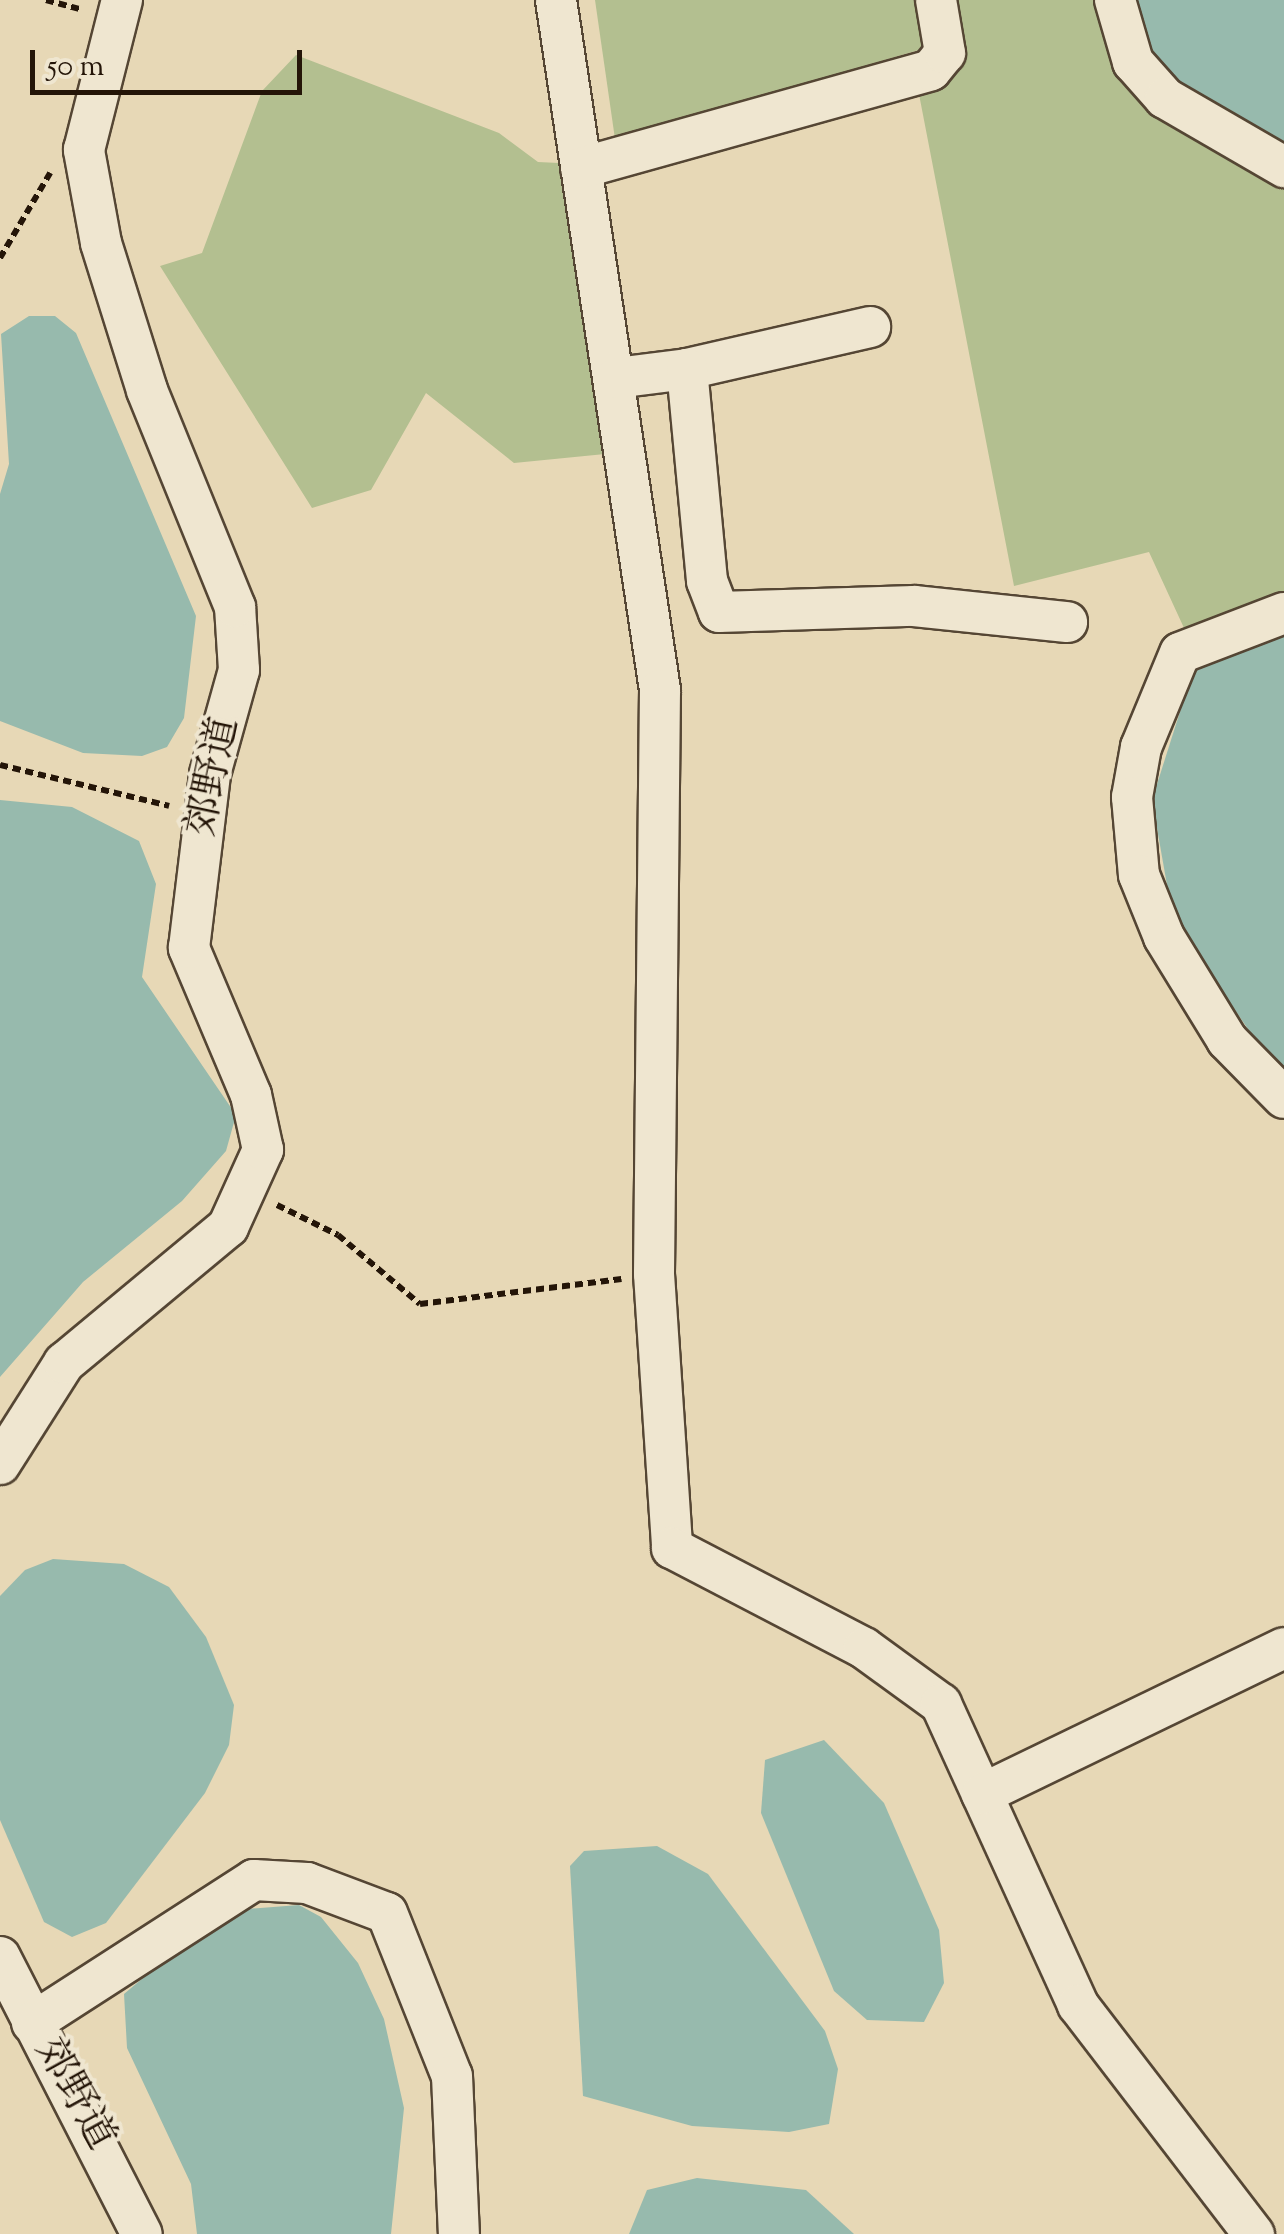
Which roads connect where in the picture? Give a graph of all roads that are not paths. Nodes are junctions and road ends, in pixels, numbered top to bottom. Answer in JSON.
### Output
{"nodes":[{"id":1,"x":122,"y":0,"type":"edge"},
{"id":2,"x":556,"y":0,"type":"edge"},
{"id":3,"x":936,"y":0,"type":"edge"},
{"id":4,"x":1116,"y":0,"type":"edge"},
{"id":5,"x":1284,"y":167,"type":"edge"},
{"id":6,"x":581,"y":168,"type":"junction"},
{"id":7,"x":870,"y":326,"type":"dead end"},
{"id":8,"x":687,"y":369,"type":"junction"},
{"id":9,"x":616,"y":378,"type":"junction"},
{"id":10,"x":1284,"y":613,"type":"edge"},
{"id":11,"x":1067,"y":622,"type":"dead end"},
{"id":12,"x":1284,"y":1098,"type":"edge"},
{"id":13,"x":0,"y":1464,"type":"edge"},
{"id":14,"x":1284,"y":1648,"type":"edge"},
{"id":15,"x":982,"y":1794,"type":"junction"},
{"id":16,"x":0,"y":1957,"type":"edge"},
{"id":17,"x":32,"y":2023,"type":"junction"},
{"id":18,"x":142,"y":2234,"type":"edge"},
{"id":19,"x":458,"y":2234,"type":"edge"},
{"id":20,"x":1254,"y":2234,"type":"edge"}],
"edges":[{"from":1,"to":13,"type":"street","name":"郊野道"},
{"from":2,"to":6,"type":"street"},
{"from":3,"to":6,"type":"street"},
{"from":4,"to":5,"type":"street"},
{"from":6,"to":9,"type":"street"},
{"from":7,"to":8,"type":"street"},
{"from":8,"to":9,"type":"street"},
{"from":8,"to":11,"type":"street"},
{"from":9,"to":15,"type":"street"},
{"from":10,"to":12,"type":"street"},
{"from":14,"to":15,"type":"street"},
{"from":15,"to":20,"type":"street"},
{"from":16,"to":17,"type":"street","name":"郊野道"},
{"from":17,"to":18,"type":"street","name":"郊野道"},
{"from":17,"to":19,"type":"street"}]}
